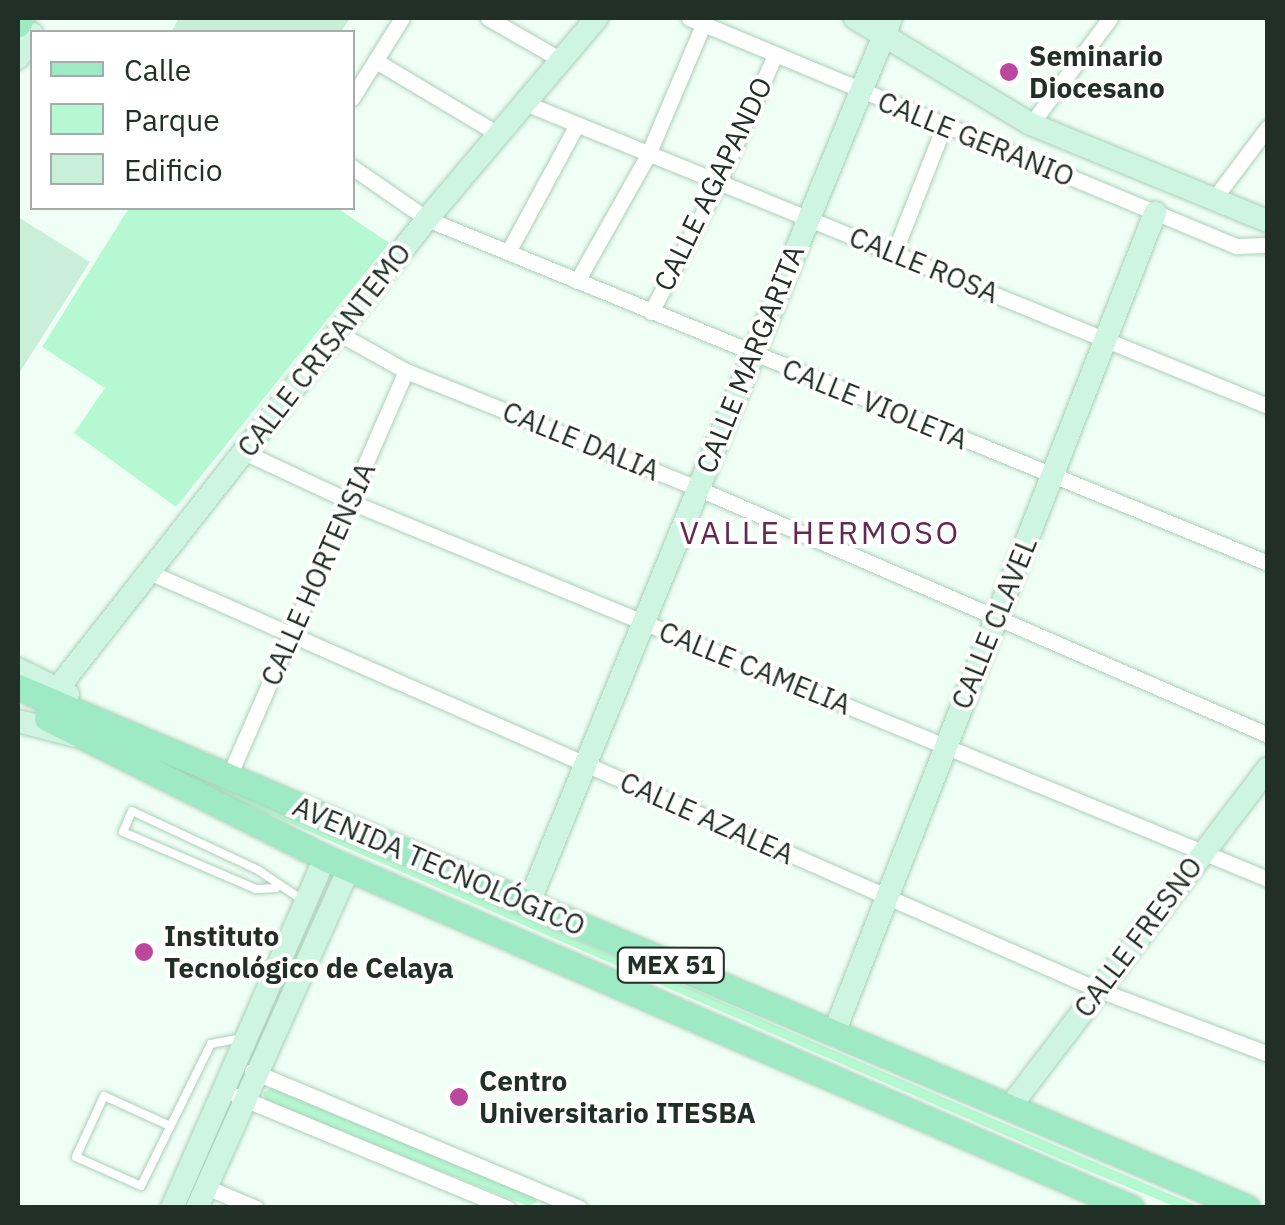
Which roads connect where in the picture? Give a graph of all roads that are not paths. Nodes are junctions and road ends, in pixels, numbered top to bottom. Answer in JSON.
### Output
{"nodes":[{"id":1,"x":402,"y":18,"type":"edge"},
{"id":2,"x":488,"y":18,"type":"edge"},
{"id":3,"x":597,"y":18,"type":"edge"},
{"id":4,"x":854,"y":18,"type":"edge"},
{"id":5,"x":1110,"y":18,"type":"edge"},
{"id":6,"x":700,"y":20,"type":"edge"},
{"id":7,"x":508,"y":22,"type":"edge"},
{"id":8,"x":885,"y":26,"type":"edge"},
{"id":9,"x":775,"y":55,"type":"junction"},
{"id":10,"x":561,"y":60,"type":"junction"},
{"id":11,"x":376,"y":62,"type":"junction"},
{"id":12,"x":858,"y":90,"type":"junction"},
{"id":13,"x":355,"y":94,"type":"edge"},
{"id":14,"x":525,"y":103,"type":"junction"},
{"id":15,"x":1032,"y":124,"type":"junction"},
{"id":16,"x":576,"y":126,"type":"junction"},
{"id":17,"x":944,"y":126,"type":"junction"},
{"id":18,"x":1268,"y":127,"type":"edge"},
{"id":19,"x":498,"y":134,"type":"junction"},
{"id":20,"x":647,"y":157,"type":"junction"},
{"id":21,"x":355,"y":169,"type":"edge"},
{"id":22,"x":718,"y":184,"type":"junction"},
{"id":23,"x":1216,"y":196,"type":"junction"},
{"id":24,"x":1156,"y":213,"type":"junction"},
{"id":25,"x":807,"y":218,"type":"junction"},
{"id":26,"x":427,"y":219,"type":"junction"},
{"id":27,"x":1268,"y":222,"type":"edge"},
{"id":28,"x":1268,"y":245,"type":"edge"},
{"id":29,"x":508,"y":252,"type":"junction"},
{"id":30,"x":894,"y":253,"type":"junction"},
{"id":31,"x":577,"y":281,"type":"junction"},
{"id":32,"x":651,"y":312,"type":"junction"},
{"id":33,"x":338,"y":334,"type":"junction"},
{"id":34,"x":1106,"y":339,"type":"junction"},
{"id":35,"x":751,"y":355,"type":"junction"},
{"id":36,"x":406,"y":371,"type":"junction"},
{"id":37,"x":1268,"y":406,"type":"edge"},
{"id":38,"x":244,"y":452,"type":"junction"},
{"id":39,"x":1053,"y":474,"type":"junction"},
{"id":40,"x":697,"y":488,"type":"junction"},
{"id":41,"x":351,"y":502,"type":"junction"},
{"id":42,"x":1268,"y":563,"type":"edge"},
{"id":43,"x":149,"y":572,"type":"junction"},
{"id":44,"x":997,"y":616,"type":"junction"},
{"id":45,"x":642,"y":623,"type":"junction"},
{"id":46,"x":291,"y":635,"type":"junction"},
{"id":47,"x":18,"y":670,"type":"edge"},
{"id":48,"x":18,"y":686,"type":"edge"},
{"id":49,"x":58,"y":688,"type":"junction"},
{"id":50,"x":18,"y":704,"type":"edge"},
{"id":51,"x":18,"y":721,"type":"edge"},
{"id":52,"x":92,"y":730,"type":"junction"},
{"id":53,"x":1268,"y":735,"type":"edge"},
{"id":54,"x":946,"y":745,"type":"junction"},
{"id":55,"x":585,"y":764,"type":"junction"},
{"id":56,"x":1268,"y":768,"type":"edge"},
{"id":57,"x":229,"y":776,"type":"junction"},
{"id":58,"x":1202,"y":852,"type":"junction"},
{"id":59,"x":337,"y":863,"type":"junction"},
{"id":60,"x":1268,"y":879,"type":"edge"},
{"id":61,"x":276,"y":888,"type":"junction"},
{"id":62,"x":887,"y":897,"type":"junction"},
{"id":63,"x":306,"y":901,"type":"junction"},
{"id":64,"x":528,"y":905,"type":"junction"},
{"id":65,"x":1099,"y":990,"type":"junction"},
{"id":66,"x":277,"y":998,"type":"junction"},
{"id":67,"x":834,"y":1033,"type":"junction"},
{"id":68,"x":246,"y":1039,"type":"junction"},
{"id":69,"x":1268,"y":1054,"type":"edge"},
{"id":70,"x":245,"y":1069,"type":"junction"},
{"id":71,"x":234,"y":1095,"type":"junction"},
{"id":72,"x":1010,"y":1107,"type":"junction"},
{"id":73,"x":168,"y":1124,"type":"junction"},
{"id":74,"x":201,"y":1197,"type":"edge"},
{"id":75,"x":547,"y":1201,"type":"edge"},
{"id":76,"x":172,"y":1208,"type":"edge"},
{"id":77,"x":256,"y":1208,"type":"edge"},
{"id":78,"x":508,"y":1208,"type":"edge"},
{"id":79,"x":580,"y":1208,"type":"edge"},
{"id":80,"x":1132,"y":1208,"type":"edge"},
{"id":81,"x":1248,"y":1208,"type":"edge"}],
"edges":[{"from":1,"to":11,"type":"street"},
{"from":2,"to":7,"type":"street"},
{"from":3,"to":10,"type":"main road","name":"CALLE CRISANTEMO"},
{"from":4,"to":8,"type":"main road"},
{"from":5,"to":15,"type":"street"},
{"from":6,"to":9,"type":"street","name":"CALLE GERANIO"},
{"from":6,"to":20,"type":"street"},
{"from":7,"to":10,"type":"street"},
{"from":8,"to":12,"type":"main road","name":"CALLE MARGARITA"},
{"from":8,"to":15,"type":"main road"},
{"from":9,"to":12,"type":"street","name":"CALLE GERANIO"},
{"from":9,"to":22,"type":"street","name":"CALLE AGAPANDO"},
{"from":10,"to":14,"type":"main road","name":"CALLE CRISANTEMO"},
{"from":11,"to":13,"type":"street"},
{"from":11,"to":19,"type":"street"},
{"from":12,"to":17,"type":"street","name":"CALLE GERANIO"},
{"from":12,"to":25,"type":"main road","name":"CALLE MARGARITA"},
{"from":14,"to":16,"type":"street","name":"CALLE ROSA"},
{"from":14,"to":19,"type":"main road","name":"CALLE CRISANTEMO"},
{"from":15,"to":23,"type":"main road"},
{"from":16,"to":20,"type":"street","name":"CALLE ROSA"},
{"from":16,"to":29,"type":"street"},
{"from":17,"to":24,"type":"street","name":"CALLE GERANIO"},
{"from":17,"to":30,"type":"street"},
{"from":18,"to":23,"type":"street"},
{"from":19,"to":26,"type":"main road","name":"CALLE CRISANTEMO"},
{"from":20,"to":22,"type":"street","name":"CALLE ROSA"},
{"from":20,"to":31,"type":"street"},
{"from":21,"to":26,"type":"street","name":"CALLE VIOLETA"},
{"from":22,"to":25,"type":"street","name":"CALLE ROSA"},
{"from":22,"to":32,"type":"street","name":"CALLE AGAPANDO"},
{"from":23,"to":27,"type":"main road"},
{"from":24,"to":28,"type":"street","name":"CALLE GERANIO"},
{"from":24,"to":34,"type":"main road","name":"CALLE CLAVEL"},
{"from":25,"to":30,"type":"street","name":"CALLE ROSA"},
{"from":25,"to":35,"type":"main road","name":"CALLE MARGARITA"},
{"from":26,"to":29,"type":"street","name":"CALLE VIOLETA"},
{"from":26,"to":33,"type":"main road","name":"CALLE CRISANTEMO"},
{"from":29,"to":31,"type":"street","name":"CALLE VIOLETA"},
{"from":30,"to":34,"type":"street","name":"CALLE ROSA"},
{"from":31,"to":32,"type":"street","name":"CALLE VIOLETA"},
{"from":32,"to":35,"type":"street","name":"CALLE VIOLETA"},
{"from":33,"to":36,"type":"street","name":"CALLE DALIA"},
{"from":33,"to":38,"type":"main road","name":"CALLE CRISANTEMO"},
{"from":34,"to":37,"type":"street","name":"CALLE ROSA"},
{"from":34,"to":39,"type":"main road","name":"CALLE CLAVEL"},
{"from":35,"to":39,"type":"street","name":"CALLE VIOLETA"},
{"from":35,"to":40,"type":"main road","name":"CALLE MARGARITA"},
{"from":36,"to":40,"type":"street","name":"CALLE DALIA"},
{"from":36,"to":41,"type":"street","name":"CALLE HORTENSIA"},
{"from":38,"to":41,"type":"street","name":"CALLE CAMELIA"},
{"from":38,"to":43,"type":"main road","name":"CALLE CRISANTEMO"},
{"from":39,"to":42,"type":"street","name":"CALLE VIOLETA"},
{"from":39,"to":44,"type":"main road","name":"CALLE CLAVEL"},
{"from":40,"to":44,"type":"street","name":"CALLE DALIA"},
{"from":40,"to":45,"type":"main road","name":"CALLE MARGARITA"},
{"from":41,"to":45,"type":"street","name":"CALLE CAMELIA"},
{"from":41,"to":46,"type":"street","name":"CALLE HORTENSIA"},
{"from":43,"to":46,"type":"street","name":"CALLE AZALEA"},
{"from":43,"to":49,"type":"main road","name":"CALLE CRISANTEMO"},
{"from":44,"to":53,"type":"street","name":"CALLE DALIA"},
{"from":44,"to":54,"type":"main road","name":"CALLE CLAVEL"},
{"from":45,"to":54,"type":"street","name":"CALLE CAMELIA"},
{"from":45,"to":55,"type":"main road","name":"CALLE MARGARITA"},
{"from":46,"to":55,"type":"street","name":"CALLE AZALEA"},
{"from":46,"to":57,"type":"street","name":"CALLE HORTENSIA"},
{"from":47,"to":49,"type":"main road"},
{"from":48,"to":52,"type":"main road","name":"AVENIDA TECNOLÓGICO","number":"MEX 51"},
{"from":49,"to":52,"type":"main road"},
{"from":50,"to":52,"type":"main road","name":"AVENIDA TECNOLÓGICO","number":"MEX 51"},
{"from":51,"to":52,"type":"main road"},
{"from":52,"to":57,"type":"main road","name":"AVENIDA TECNOLÓGICO","number":"MEX 51"},
{"from":52,"to":59,"type":"main road","name":"AVENIDA TECNOLÓGICO","number":"MEX 51"},
{"from":54,"to":58,"type":"street","name":"CALLE CAMELIA"},
{"from":54,"to":62,"type":"main road","name":"CALLE CLAVEL"},
{"from":55,"to":62,"type":"street","name":"CALLE AZALEA"},
{"from":55,"to":64,"type":"main road","name":"CALLE MARGARITA"},
{"from":56,"to":58,"type":"main road","name":"CALLE FRESNO"},
{"from":57,"to":64,"type":"main road","name":"AVENIDA TECNOLÓGICO","number":"MEX 51"},
{"from":58,"to":60,"type":"street","name":"CALLE CAMELIA"},
{"from":58,"to":65,"type":"main road","name":"CALLE FRESNO"},
{"from":59,"to":63,"type":"main road"},
{"from":59,"to":66,"type":"main road"},
{"from":59,"to":80,"type":"main road","name":"AVENIDA TECNOLÓGICO","number":"MEX 51"},
{"from":61,"to":61,"type":"lane"},
{"from":61,"to":63,"type":"lane"},
{"from":62,"to":65,"type":"street","name":"CALLE AZALEA"},
{"from":62,"to":67,"type":"main road","name":"CALLE CLAVEL"},
{"from":63,"to":66,"type":"main road"},
{"from":64,"to":67,"type":"main road","name":"AVENIDA TECNOLÓGICO","number":"MEX 51"},
{"from":65,"to":69,"type":"street","name":"CALLE AZALEA"},
{"from":65,"to":72,"type":"main road","name":"CALLE FRESNO"},
{"from":66,"to":68,"type":"main road"},
{"from":66,"to":70,"type":"main road"},
{"from":67,"to":72,"type":"main road","name":"AVENIDA TECNOLÓGICO","number":"MEX 51"},
{"from":68,"to":70,"type":"main road"},
{"from":68,"to":73,"type":"lane"},
{"from":70,"to":71,"type":"main road"},
{"from":70,"to":75,"type":"street"},
{"from":71,"to":74,"type":"main road"},
{"from":71,"to":76,"type":"main road"},
{"from":71,"to":78,"type":"street"},
{"from":72,"to":81,"type":"main road","name":"AVENIDA TECNOLÓGICO","number":"MEX 51"},
{"from":73,"to":73,"type":"lane"},
{"from":74,"to":77,"type":"street"},
{"from":75,"to":79,"type":"street"}]}
